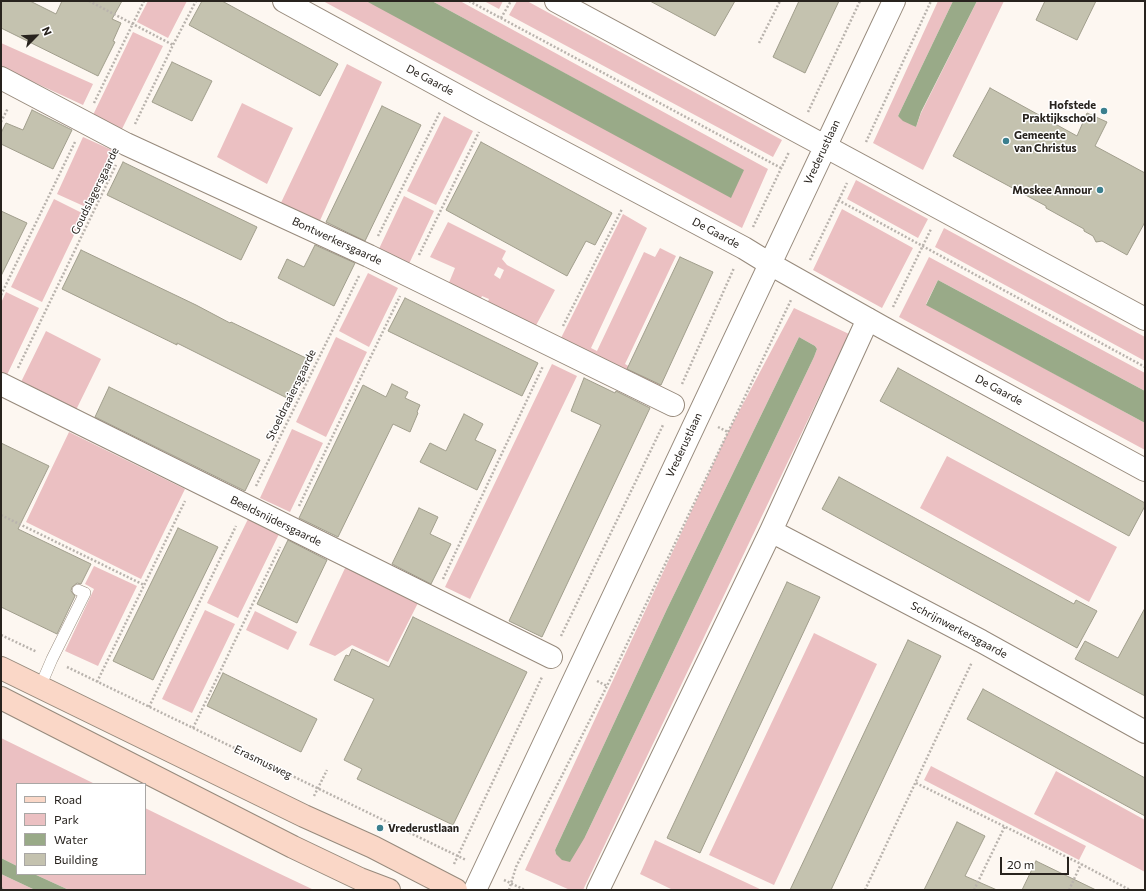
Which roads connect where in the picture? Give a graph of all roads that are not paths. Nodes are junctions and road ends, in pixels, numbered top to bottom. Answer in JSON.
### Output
{"nodes":[{"id":1,"x":284,"y":1,"type":"edge"},
{"id":2,"x":556,"y":1,"type":"edge"},
{"id":3,"x":894,"y":1,"type":"edge"},
{"id":4,"x":1,"y":78,"type":"edge"},
{"id":5,"x":825,"y":147,"type":"junction"},
{"id":6,"x":770,"y":264,"type":"junction"},
{"id":7,"x":1145,"y":319,"type":"edge"},
{"id":8,"x":875,"y":323,"type":"junction"},
{"id":9,"x":5,"y":386,"type":"edge"},
{"id":10,"x":673,"y":405,"type":"road end"},
{"id":11,"x":1145,"y":470,"type":"edge"},
{"id":12,"x":771,"y":531,"type":"junction"},
{"id":13,"x":78,"y":590,"type":"dead end"},
{"id":14,"x":551,"y":657,"type":"road end"},
{"id":15,"x":1,"y":668,"type":"edge"},
{"id":16,"x":40,"y":687,"type":"junction"},
{"id":17,"x":1,"y":698,"type":"edge"},
{"id":18,"x":1145,"y":732,"type":"edge"},
{"id":19,"x":389,"y":890,"type":"edge"},
{"id":20,"x":456,"y":890,"type":"edge"},
{"id":21,"x":476,"y":890,"type":"edge"},
{"id":22,"x":598,"y":890,"type":"edge"}],
"edges":[{"from":1,"to":6,"type":"street","name":"De Gaarde"},
{"from":2,"to":5,"type":"street"},
{"from":3,"to":5,"type":"street","name":"Vrederustlaan"},
{"from":4,"to":10,"type":"street","name":"Bontwerkersgaarde"},
{"from":5,"to":6,"type":"street","name":"Vrederustlaan"},
{"from":5,"to":7,"type":"street"},
{"from":6,"to":8,"type":"street","name":"De Gaarde"},
{"from":6,"to":21,"type":"street","name":"Vrederustlaan"},
{"from":8,"to":11,"type":"street","name":"De Gaarde"},
{"from":8,"to":12,"type":"street"},
{"from":9,"to":14,"type":"street","name":"Beeldsnijdersgaarde"},
{"from":12,"to":18,"type":"street","name":"Schrijnwerkersgaarde"},
{"from":12,"to":22,"type":"street"},
{"from":13,"to":16,"type":"lane"},
{"from":15,"to":16,"type":"main road"},
{"from":16,"to":20,"type":"main road"},
{"from":17,"to":19,"type":"main road"}]}
